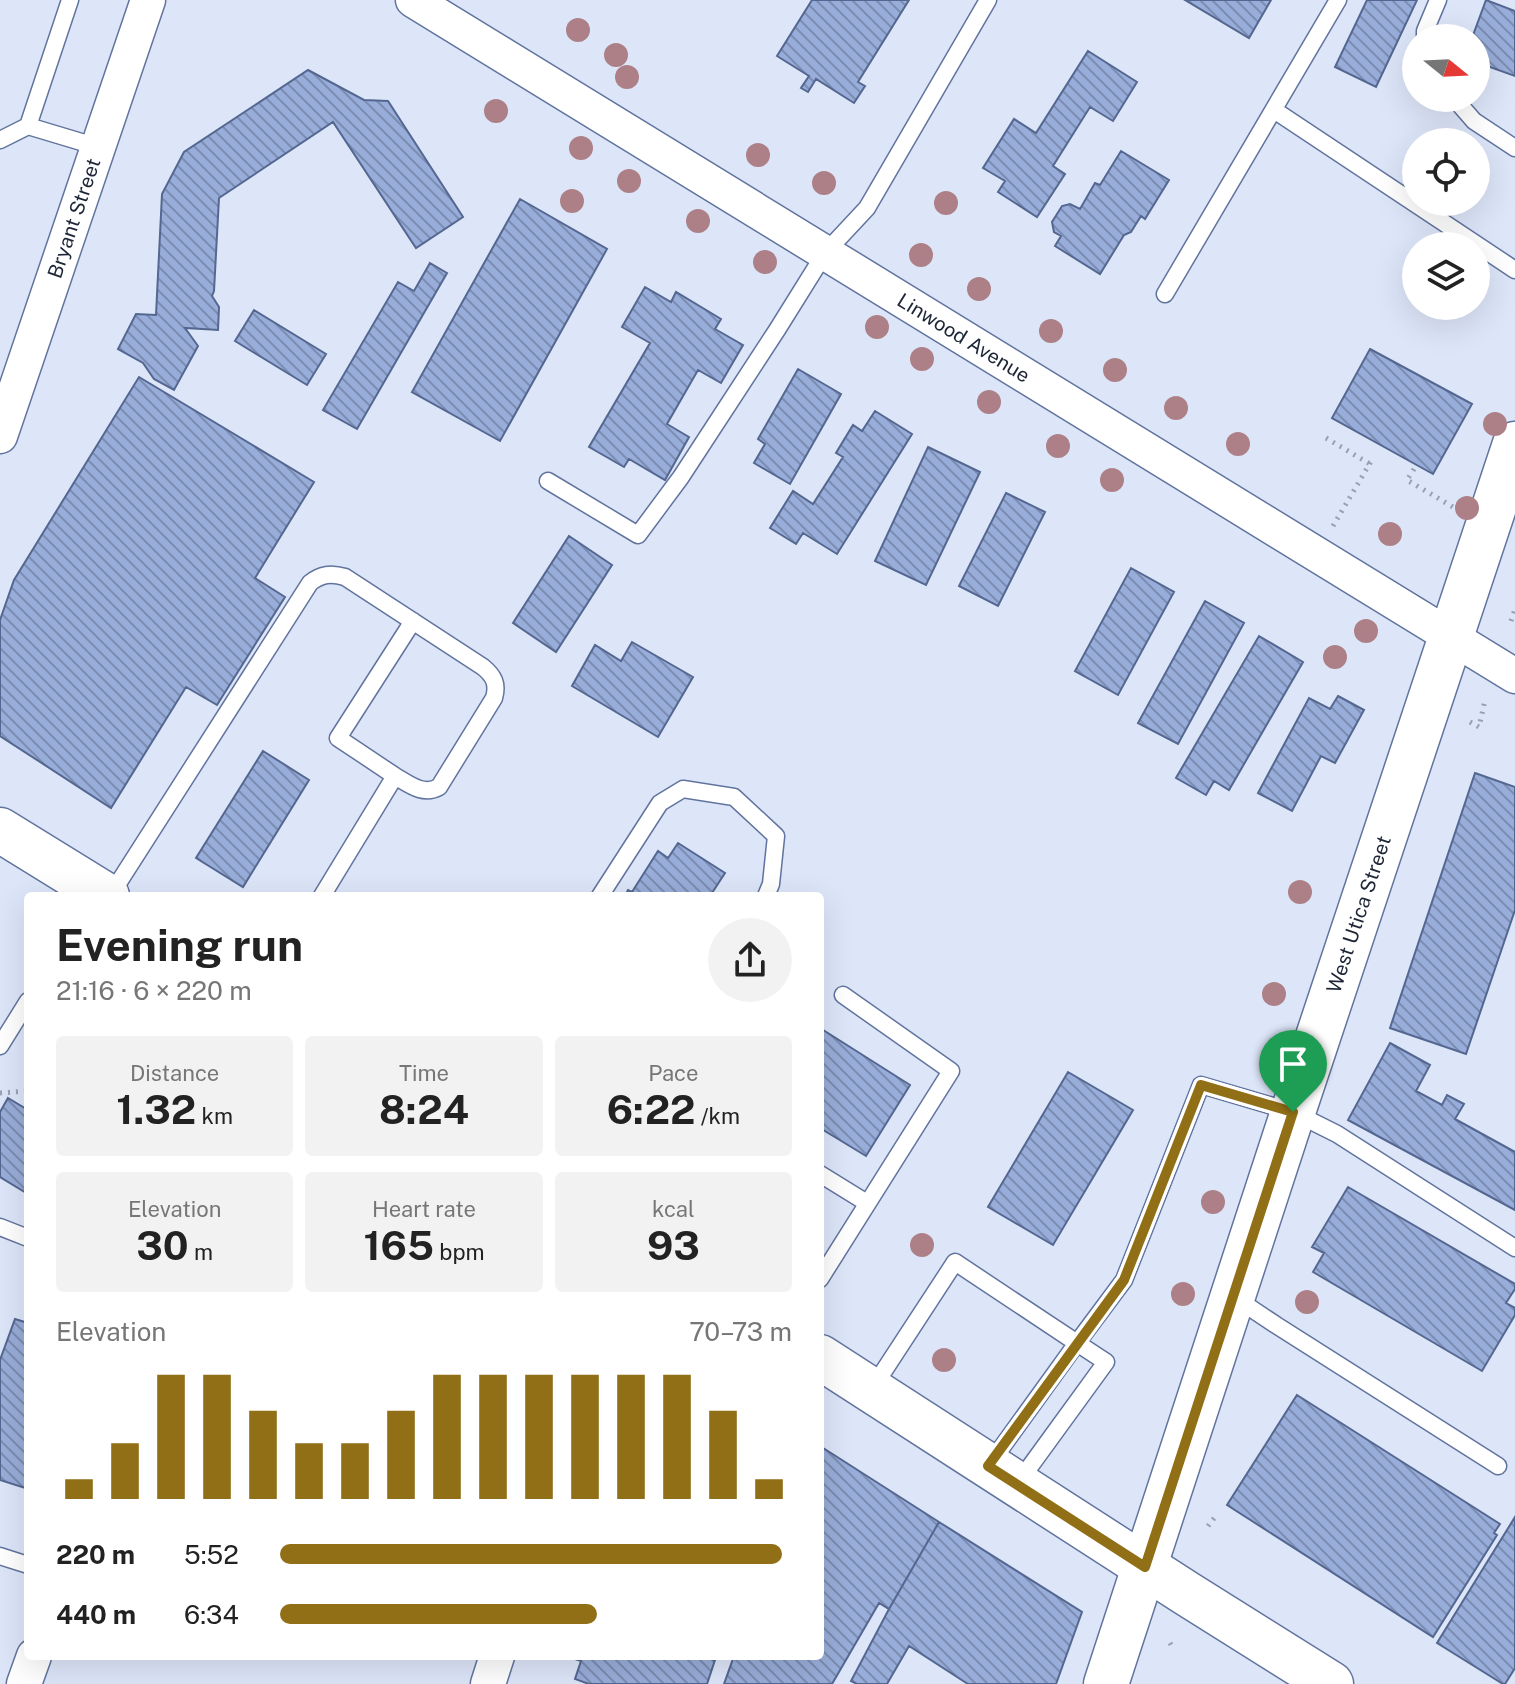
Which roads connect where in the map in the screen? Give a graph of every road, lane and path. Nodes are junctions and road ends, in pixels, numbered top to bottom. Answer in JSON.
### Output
{"nodes":[{"id":1,"x":70,"y":0,"type":"edge"},
{"id":2,"x":148,"y":0,"type":"edge"},
{"id":3,"x":413,"y":0,"type":"edge"},
{"id":4,"x":988,"y":0,"type":"edge"},
{"id":5,"x":1338,"y":0,"type":"edge"},
{"id":6,"x":1438,"y":0,"type":"edge"},
{"id":7,"x":1428,"y":24,"type":"edge"},
{"id":8,"x":1274,"y":110,"type":"junction"},
{"id":9,"x":1466,"y":112,"type":"edge"},
{"id":10,"x":28,"y":126,"type":"junction"},
{"id":11,"x":0,"y":140,"type":"edge"},
{"id":12,"x":98,"y":147,"type":"junction"},
{"id":13,"x":1515,"y":148,"type":"edge"},
{"id":14,"x":825,"y":253,"type":"junction"},
{"id":15,"x":1515,"y":270,"type":"edge"},
{"id":16,"x":1165,"y":294,"type":"dead end"},
{"id":17,"x":0,"y":436,"type":"edge"},
{"id":18,"x":1326,"y":438,"type":"dead end"},
{"id":19,"x":1515,"y":444,"type":"edge"},
{"id":20,"x":1414,"y":469,"type":"dead end"},
{"id":21,"x":548,"y":481,"type":"dead end"},
{"id":22,"x":1457,"y":509,"type":"dead end"},
{"id":23,"x":1337,"y":520,"type":"dead end"},
{"id":24,"x":1515,"y":609,"type":"edge"},
{"id":25,"x":413,"y":621,"type":"junction"},
{"id":26,"x":1511,"y":621,"type":"dead end"},
{"id":27,"x":1451,"y":637,"type":"junction"},
{"id":28,"x":1515,"y":676,"type":"edge"},
{"id":29,"x":1485,"y":700,"type":"dead end"},
{"id":30,"x":1470,"y":722,"type":"dead end"},
{"id":31,"x":395,"y":776,"type":"junction"},
{"id":32,"x":0,"y":830,"type":"edge"},
{"id":33,"x":99,"y":892,"type":"edge"},
{"id":34,"x":103,"y":892,"type":"edge"},
{"id":35,"x":324,"y":892,"type":"edge"},
{"id":36,"x":603,"y":892,"type":"edge"},
{"id":37,"x":768,"y":892,"type":"edge"},
{"id":38,"x":843,"y":995,"type":"dead end"},
{"id":39,"x":24,"y":1007,"type":"edge"},
{"id":40,"x":0,"y":1046,"type":"edge"},
{"id":41,"x":24,"y":1091,"type":"edge"},
{"id":42,"x":0,"y":1093,"type":"edge"},
{"id":43,"x":1293,"y":1112,"type":"junction"},
{"id":44,"x":824,"y":1176,"type":"edge"},
{"id":45,"x":867,"y":1203,"type":"junction"},
{"id":46,"x":0,"y":1227,"type":"edge"},
{"id":47,"x":24,"y":1236,"type":"edge"},
{"id":48,"x":1515,"y":1248,"type":"edge"},
{"id":49,"x":824,"y":1273,"type":"edge"},
{"id":50,"x":1233,"y":1296,"type":"junction"},
{"id":51,"x":1077,"y":1343,"type":"junction"},
{"id":52,"x":824,"y":1360,"type":"edge"},
{"id":53,"x":871,"y":1390,"type":"junction"},
{"id":54,"x":1498,"y":1466,"type":"dead end"},
{"id":55,"x":1002,"y":1475,"type":"junction"},
{"id":56,"x":1215,"y":1517,"type":"dead end"},
{"id":57,"x":1208,"y":1526,"type":"dead end"},
{"id":58,"x":0,"y":1556,"type":"edge"},
{"id":59,"x":24,"y":1564,"type":"edge"},
{"id":60,"x":1145,"y":1567,"type":"junction"},
{"id":61,"x":33,"y":1660,"type":"edge"},
{"id":62,"x":496,"y":1660,"type":"edge"},
{"id":63,"x":24,"y":1684,"type":"edge"},
{"id":64,"x":488,"y":1684,"type":"edge"},
{"id":65,"x":1106,"y":1684,"type":"edge"},
{"id":66,"x":1331,"y":1684,"type":"edge"}],
"edges":[{"from":1,"to":10,"type":"lane"},
{"from":2,"to":12,"type":"street","name":"Bryant Street"},
{"from":3,"to":14,"type":"street","name":"Linwood Avenue"},
{"from":4,"to":14,"type":"lane"},
{"from":5,"to":8,"type":"lane"},
{"from":6,"to":7,"type":"lane"},
{"from":8,"to":15,"type":"lane"},
{"from":8,"to":16,"type":"lane"},
{"from":9,"to":13,"type":"lane"},
{"from":10,"to":11,"type":"lane"},
{"from":10,"to":12,"type":"lane"},
{"from":12,"to":17,"type":"street","name":"Bryant Street"},
{"from":14,"to":21,"type":"lane"},
{"from":14,"to":27,"type":"street","name":"Linwood Avenue"},
{"from":18,"to":23,"type":"path"},
{"from":19,"to":27,"type":"street","name":"West Utica Street"},
{"from":20,"to":22,"type":"path"},
{"from":24,"to":26,"type":"path"},
{"from":25,"to":31,"type":"lane"},
{"from":25,"to":31,"type":"lane"},
{"from":25,"to":34,"type":"lane"},
{"from":27,"to":28,"type":"street","name":"Linwood Avenue"},
{"from":27,"to":43,"type":"street","name":"West Utica Street"},
{"from":29,"to":30,"type":"path"},
{"from":31,"to":35,"type":"lane"},
{"from":32,"to":33,"type":"street"},
{"from":36,"to":37,"type":"lane"},
{"from":38,"to":45,"type":"lane"},
{"from":39,"to":40,"type":"lane"},
{"from":41,"to":42,"type":"path"},
{"from":43,"to":48,"type":"lane"},
{"from":43,"to":50,"type":"street","name":"West Utica Street"},
{"from":43,"to":51,"type":"lane"},
{"from":44,"to":45,"type":"lane"},
{"from":45,"to":49,"type":"lane"},
{"from":46,"to":47,"type":"lane"},
{"from":50,"to":54,"type":"lane"},
{"from":50,"to":60,"type":"street","name":"West Utica Street"},
{"from":51,"to":53,"type":"lane"},
{"from":51,"to":55,"type":"lane"},
{"from":51,"to":55,"type":"lane"},
{"from":52,"to":53,"type":"street"},
{"from":53,"to":55,"type":"street"},
{"from":55,"to":60,"type":"street"},
{"from":56,"to":57,"type":"path"},
{"from":58,"to":59,"type":"lane"},
{"from":60,"to":65,"type":"street","name":"West Utica Street"},
{"from":60,"to":66,"type":"street"},
{"from":61,"to":63,"type":"street"},
{"from":62,"to":64,"type":"street"}]}
